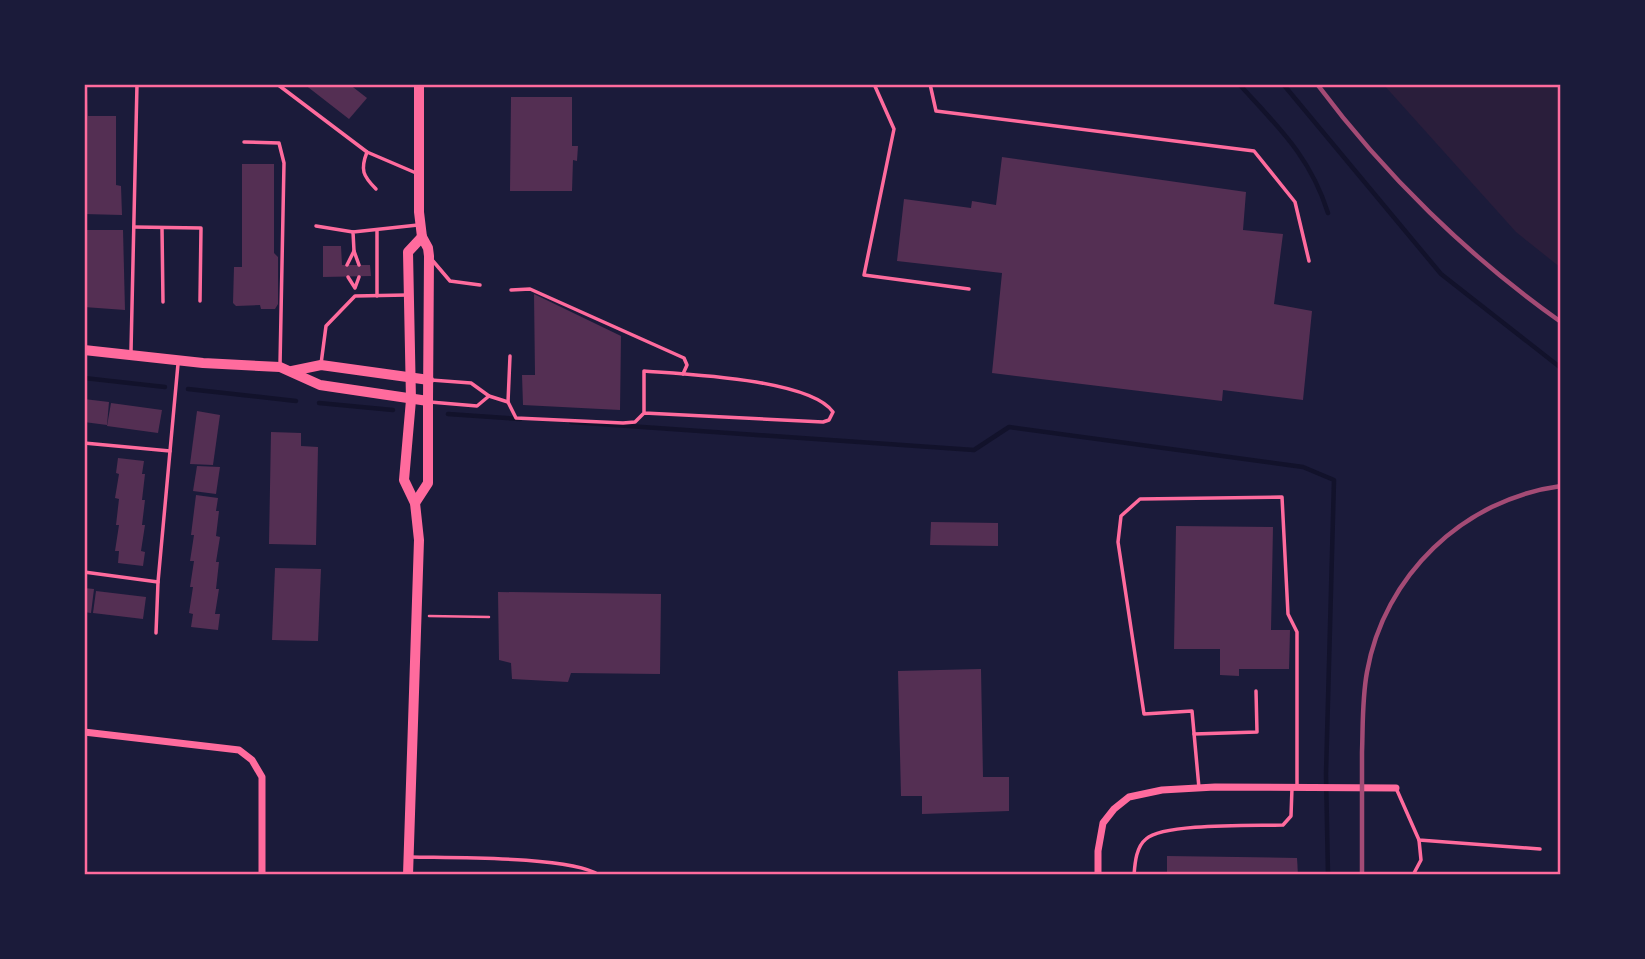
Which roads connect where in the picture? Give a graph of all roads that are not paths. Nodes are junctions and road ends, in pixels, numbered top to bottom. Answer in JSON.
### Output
{"nodes":[{"id":1,"x":137,"y":84,"type":"edge"},
{"id":2,"x":277,"y":84,"type":"edge"},
{"id":3,"x":419,"y":84,"type":"edge"},
{"id":4,"x":874,"y":84,"type":"edge"},
{"id":5,"x":930,"y":84,"type":"edge"},
{"id":6,"x":244,"y":142,"type":"dead end"},
{"id":7,"x":367,"y":152,"type":"junction"},
{"id":8,"x":419,"y":174,"type":"junction"},
{"id":9,"x":376,"y":189,"type":"dead end"},
{"id":10,"x":420,"y":225,"type":"junction"},
{"id":11,"x":316,"y":226,"type":"dead end"},
{"id":12,"x":134,"y":227,"type":"junction"},
{"id":13,"x":162,"y":228,"type":"junction"},
{"id":14,"x":377,"y":230,"type":"junction"},
{"id":15,"x":353,"y":232,"type":"junction"},
{"id":16,"x":422,"y":237,"type":"junction"},
{"id":17,"x":354,"y":251,"type":"junction"},
{"id":18,"x":429,"y":256,"type":"junction"},
{"id":19,"x":1309,"y":261,"type":"dead end"},
{"id":20,"x":347,"y":265,"type":"dead end"},
{"id":21,"x":359,"y":265,"type":"dead end"},
{"id":22,"x":348,"y":277,"type":"dead end"},
{"id":23,"x":359,"y":277,"type":"dead end"},
{"id":24,"x":480,"y":285,"type":"dead end"},
{"id":25,"x":355,"y":288,"type":"junction"},
{"id":26,"x":970,"y":289,"type":"dead end"},
{"id":27,"x":512,"y":290,"type":"dead end"},
{"id":28,"x":410,"y":295,"type":"junction"},
{"id":29,"x":355,"y":296,"type":"junction"},
{"id":30,"x":377,"y":296,"type":"junction"},
{"id":31,"x":163,"y":302,"type":"dead end"},
{"id":32,"x":201,"y":302,"type":"dead end"},
{"id":33,"x":84,"y":350,"type":"edge"},
{"id":34,"x":131,"y":355,"type":"junction"},
{"id":35,"x":510,"y":356,"type":"dead end"},
{"id":36,"x":179,"y":360,"type":"junction"},
{"id":37,"x":321,"y":365,"type":"junction"},
{"id":38,"x":280,"y":367,"type":"junction"},
{"id":39,"x":292,"y":371,"type":"junction"},
{"id":40,"x":683,"y":374,"type":"junction"},
{"id":41,"x":412,"y":377,"type":"junction"},
{"id":42,"x":429,"y":380,"type":"junction"},
{"id":43,"x":489,"y":396,"type":"junction"},
{"id":44,"x":411,"y":400,"type":"junction"},
{"id":45,"x":428,"y":401,"type":"junction"},
{"id":46,"x":508,"y":402,"type":"junction"},
{"id":47,"x":644,"y":413,"type":"junction"},
{"id":48,"x":84,"y":443,"type":"edge"},
{"id":49,"x":170,"y":451,"type":"junction"},
{"id":50,"x":415,"y":503,"type":"junction"},
{"id":51,"x":84,"y":572,"type":"edge"},
{"id":52,"x":158,"y":582,"type":"junction"},
{"id":53,"x":156,"y":634,"type":"dead end"},
{"id":54,"x":1256,"y":691,"type":"dead end"},
{"id":55,"x":84,"y":732,"type":"edge"},
{"id":56,"x":1194,"y":734,"type":"junction"},
{"id":57,"x":1199,"y":788,"type":"junction"},
{"id":58,"x":1295,"y":788,"type":"junction"},
{"id":59,"x":1396,"y":788,"type":"joint"},
{"id":60,"x":1419,"y":840,"type":"junction"},
{"id":61,"x":1540,"y":849,"type":"dead end"},
{"id":62,"x":408,"y":857,"type":"junction"},
{"id":63,"x":262,"y":875,"type":"edge"},
{"id":64,"x":408,"y":875,"type":"edge"},
{"id":65,"x":599,"y":875,"type":"edge"},
{"id":66,"x":1098,"y":875,"type":"edge"},
{"id":67,"x":1134,"y":875,"type":"edge"},
{"id":68,"x":1413,"y":875,"type":"edge"}],
"edges":[{"from":1,"to":12,"type":"lane"},
{"from":2,"to":7,"type":"lane"},
{"from":3,"to":8,"type":"main road"},
{"from":4,"to":26,"type":"lane"},
{"from":5,"to":19,"type":"lane"},
{"from":6,"to":38,"type":"lane"},
{"from":7,"to":8,"type":"lane"},
{"from":7,"to":9,"type":"lane"},
{"from":8,"to":10,"type":"main road"},
{"from":10,"to":14,"type":"lane"},
{"from":10,"to":16,"type":"main road"},
{"from":11,"to":15,"type":"lane"},
{"from":12,"to":13,"type":"lane"},
{"from":12,"to":34,"type":"lane"},
{"from":13,"to":31,"type":"lane"},
{"from":13,"to":32,"type":"lane"},
{"from":14,"to":15,"type":"lane"},
{"from":14,"to":30,"type":"lane"},
{"from":15,"to":17,"type":"lane"},
{"from":16,"to":18,"type":"main road"},
{"from":16,"to":28,"type":"main road"},
{"from":17,"to":20,"type":"lane"},
{"from":17,"to":21,"type":"lane"},
{"from":18,"to":24,"type":"lane"},
{"from":18,"to":42,"type":"main road"},
{"from":22,"to":25,"type":"lane"},
{"from":23,"to":25,"type":"lane"},
{"from":25,"to":29,"type":"lane"},
{"from":27,"to":40,"type":"lane"},
{"from":28,"to":30,"type":"lane"},
{"from":28,"to":41,"type":"main road"},
{"from":29,"to":30,"type":"lane"},
{"from":29,"to":37,"type":"lane"},
{"from":33,"to":34,"type":"main road"},
{"from":34,"to":36,"type":"main road"},
{"from":35,"to":46,"type":"lane"},
{"from":36,"to":38,"type":"main road"},
{"from":36,"to":49,"type":"lane"},
{"from":37,"to":39,"type":"main road"},
{"from":37,"to":41,"type":"main road"},
{"from":38,"to":39,"type":"main road"},
{"from":39,"to":44,"type":"main road"},
{"from":40,"to":47,"type":"lane"},
{"from":40,"to":47,"type":"lane"},
{"from":41,"to":42,"type":"main road"},
{"from":41,"to":44,"type":"main road"},
{"from":42,"to":43,"type":"lane"},
{"from":42,"to":45,"type":"main road"},
{"from":43,"to":45,"type":"lane"},
{"from":43,"to":46,"type":"lane"},
{"from":44,"to":45,"type":"main road"},
{"from":44,"to":50,"type":"main road"},
{"from":45,"to":50,"type":"main road"},
{"from":46,"to":47,"type":"lane"},
{"from":48,"to":49,"type":"lane"},
{"from":49,"to":52,"type":"lane"},
{"from":50,"to":62,"type":"main road"},
{"from":51,"to":52,"type":"lane"},
{"from":52,"to":53,"type":"lane"},
{"from":54,"to":56,"type":"lane"},
{"from":55,"to":63,"type":"street"},
{"from":56,"to":57,"type":"lane"},
{"from":56,"to":58,"type":"lane"},
{"from":57,"to":58,"type":"street"},
{"from":57,"to":66,"type":"street"},
{"from":58,"to":59,"type":"street"},
{"from":58,"to":67,"type":"lane"},
{"from":59,"to":60,"type":"lane"},
{"from":60,"to":61,"type":"lane"},
{"from":60,"to":68,"type":"lane"},
{"from":62,"to":64,"type":"main road"},
{"from":62,"to":65,"type":"lane"}]}
